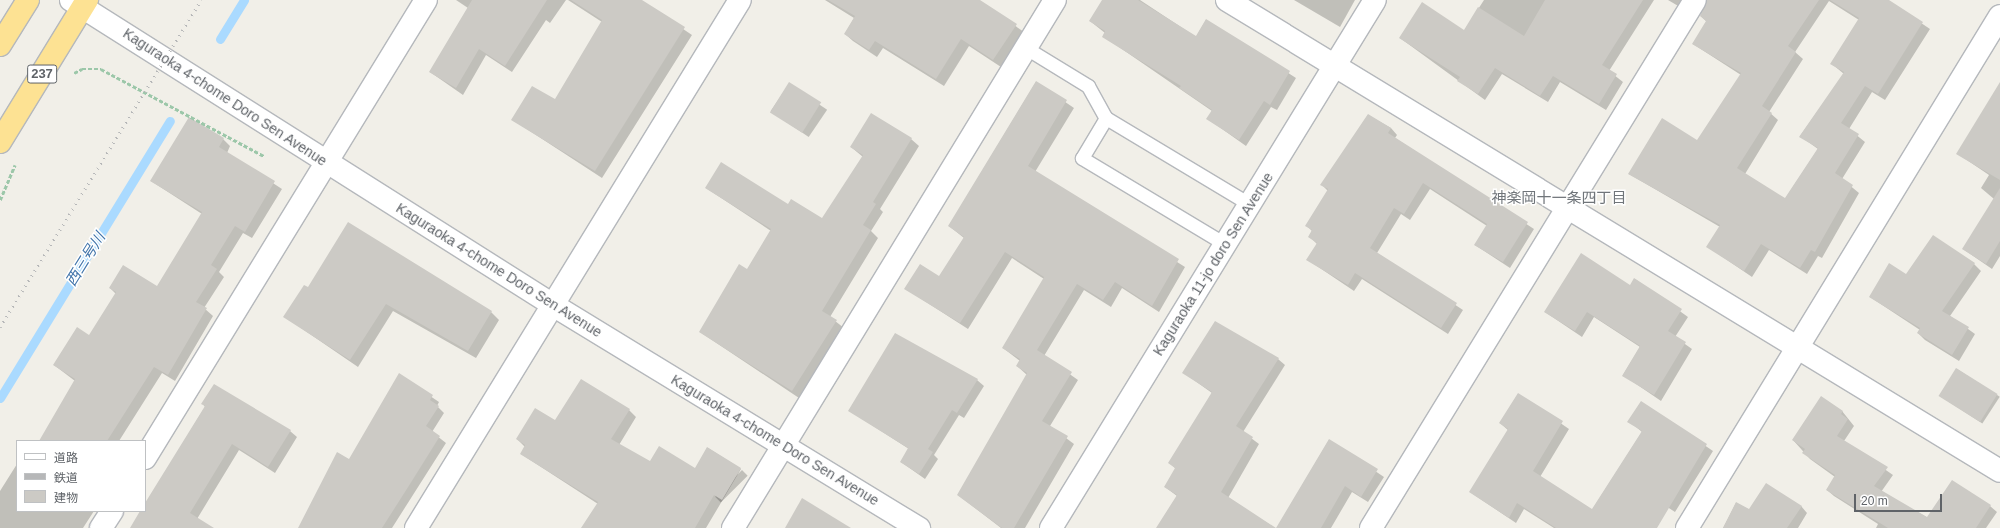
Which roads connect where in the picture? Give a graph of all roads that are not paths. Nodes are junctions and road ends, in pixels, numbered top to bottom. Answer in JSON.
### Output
{"nodes":[{"id":1,"x":28,"y":0,"type":"edge"},
{"id":2,"x":426,"y":0,"type":"edge"},
{"id":3,"x":740,"y":0,"type":"edge"},
{"id":4,"x":1055,"y":0,"type":"edge"},
{"id":5,"x":1227,"y":0,"type":"edge"},
{"id":6,"x":1375,"y":0,"type":"edge"},
{"id":7,"x":1694,"y":0,"type":"edge"},
{"id":8,"x":80,"y":2,"type":"edge"},
{"id":9,"x":2000,"y":16,"type":"edge"},
{"id":10,"x":0,"y":45,"type":"edge"},
{"id":11,"x":1026,"y":48,"type":"junction"},
{"id":12,"x":1334,"y":67,"type":"junction"},
{"id":13,"x":1106,"y":118,"type":"junction"},
{"id":14,"x":0,"y":142,"type":"edge"},
{"id":15,"x":327,"y":163,"type":"junction"},
{"id":16,"x":1251,"y":206,"type":"junction"},
{"id":17,"x":1568,"y":208,"type":"junction"},
{"id":18,"x":1225,"y":244,"type":"junction"},
{"id":19,"x":553,"y":305,"type":"junction"},
{"id":20,"x":1797,"y":349,"type":"junction"},
{"id":21,"x":784,"y":446,"type":"junction"},
{"id":22,"x":146,"y":456,"type":"edge"},
{"id":23,"x":2000,"y":471,"type":"edge"},
{"id":24,"x":111,"y":512,"type":"edge"},
{"id":25,"x":101,"y":528,"type":"edge"},
{"id":26,"x":416,"y":528,"type":"edge"},
{"id":27,"x":733,"y":528,"type":"edge"},
{"id":28,"x":919,"y":528,"type":"edge"},
{"id":29,"x":1051,"y":528,"type":"edge"},
{"id":30,"x":1371,"y":528,"type":"edge"},
{"id":31,"x":1688,"y":528,"type":"edge"}],
"edges":[{"from":1,"to":10,"type":"highway"},
{"from":2,"to":15,"type":"street"},
{"from":3,"to":19,"type":"street"},
{"from":4,"to":11,"type":"street"},
{"from":5,"to":12,"type":"street"},
{"from":6,"to":12,"type":"street","name":"Kaguraoka 11-jo doro Sen Avenue"},
{"from":7,"to":17,"type":"street"},
{"from":8,"to":14,"type":"highway","number":"237"},
{"from":8,"to":15,"type":"street","name":"Kaguraoka 4-chome Doro Sen Avenue"},
{"from":9,"to":20,"type":"street"},
{"from":11,"to":13,"type":"lane"},
{"from":11,"to":21,"type":"street"},
{"from":12,"to":16,"type":"street","name":"Kaguraoka 11-jo doro Sen Avenue"},
{"from":12,"to":17,"type":"street"},
{"from":13,"to":16,"type":"lane"},
{"from":13,"to":18,"type":"lane"},
{"from":15,"to":19,"type":"street","name":"Kaguraoka 4-chome Doro Sen Avenue"},
{"from":15,"to":22,"type":"street"},
{"from":16,"to":18,"type":"street","name":"Kaguraoka 11-jo doro Sen Avenue"},
{"from":17,"to":20,"type":"street"},
{"from":17,"to":30,"type":"street"},
{"from":18,"to":29,"type":"street","name":"Kaguraoka 11-jo doro Sen Avenue"},
{"from":19,"to":21,"type":"street","name":"Kaguraoka 4-chome Doro Sen Avenue"},
{"from":19,"to":26,"type":"street"},
{"from":20,"to":23,"type":"street"},
{"from":20,"to":31,"type":"street"},
{"from":21,"to":27,"type":"street"},
{"from":21,"to":28,"type":"street","name":"Kaguraoka 4-chome Doro Sen Avenue"},
{"from":24,"to":25,"type":"street"}]}
